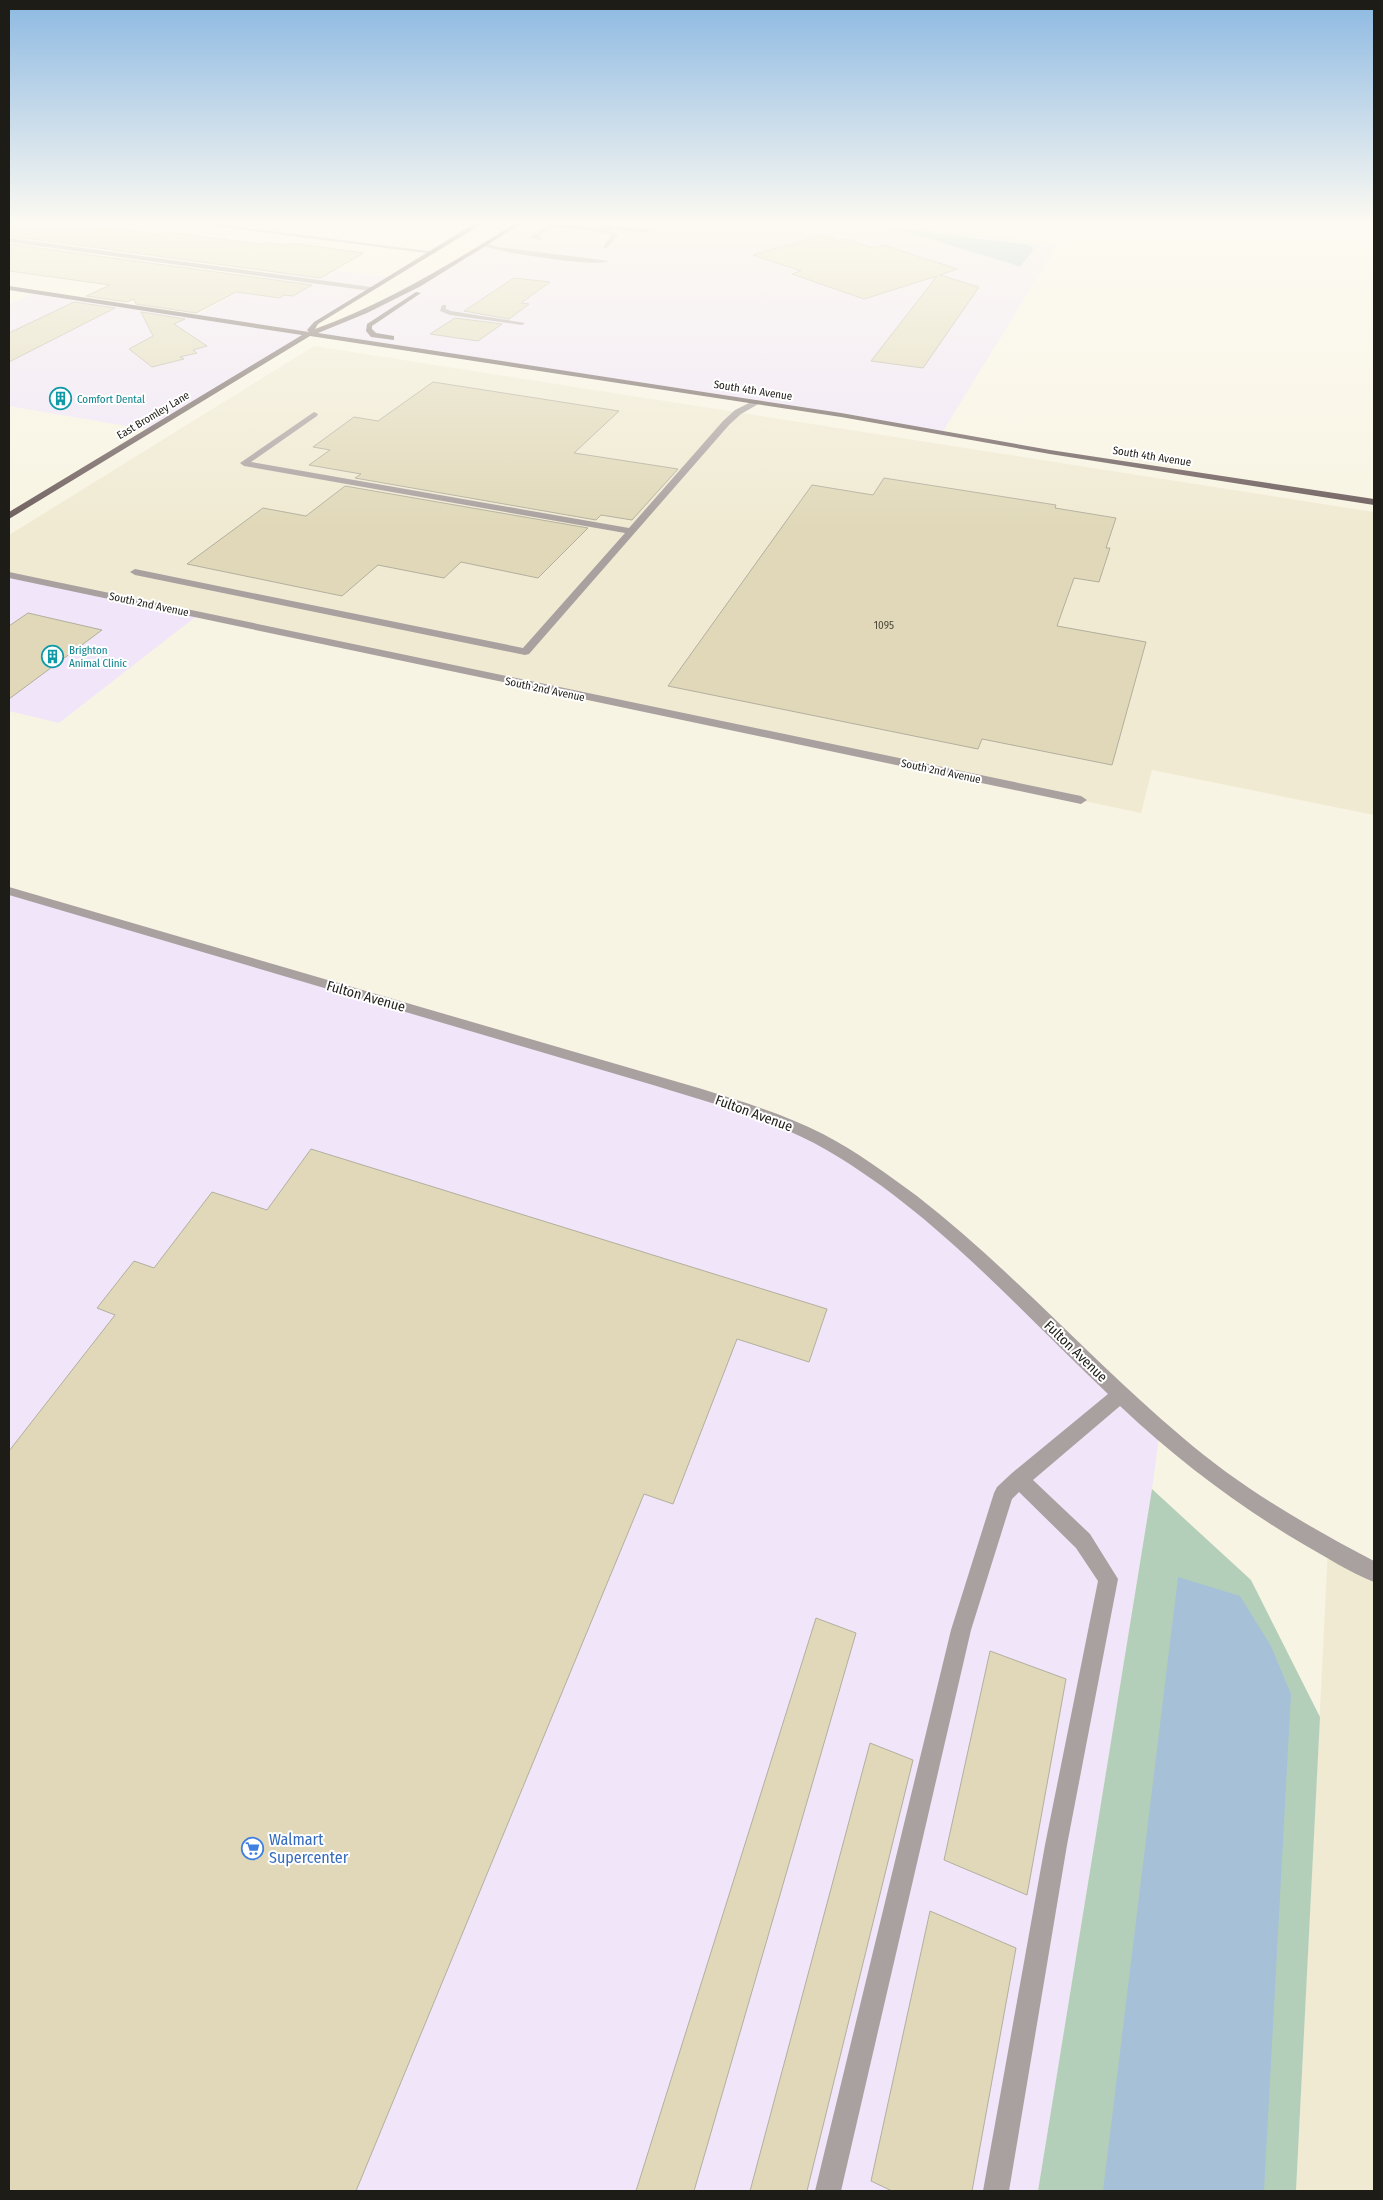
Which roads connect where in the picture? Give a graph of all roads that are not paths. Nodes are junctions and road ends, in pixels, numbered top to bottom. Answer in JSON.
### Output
{"nodes":[{"id":1,"x":248,"y":325,"type":"edge"},
{"id":2,"x":314,"y":325,"type":"edge"},
{"id":3,"x":335,"y":325,"type":"edge"},
{"id":4,"x":370,"y":325,"type":"edge"},
{"id":5,"x":309,"y":334,"type":"junction"},
{"id":6,"x":439,"y":354,"type":"junction"},
{"id":7,"x":758,"y":402,"type":"junction"},
{"id":8,"x":314,"y":414,"type":"dead end"},
{"id":9,"x":1361,"y":500,"type":"joint"},
{"id":10,"x":1374,"y":503,"type":"edge"},
{"id":11,"x":9,"y":516,"type":"edge"},
{"id":12,"x":631,"y":531,"type":"junction"},
{"id":13,"x":135,"y":572,"type":"dead end"},
{"id":14,"x":9,"y":575,"type":"edge"},
{"id":15,"x":1081,"y":800,"type":"dead end"},
{"id":16,"x":9,"y":891,"type":"edge"},
{"id":17,"x":1121,"y":1394,"type":"junction"},
{"id":18,"x":1019,"y":1479,"type":"junction"},
{"id":19,"x":1374,"y":1572,"type":"edge"},
{"id":20,"x":828,"y":2191,"type":"edge"},
{"id":21,"x":996,"y":2191,"type":"edge"}],
"edges":[{"from":1,"to":5,"type":"main road","name":"South 4th Avenue"},
{"from":2,"to":5,"type":"main road","name":"East Bromley Lane"},
{"from":3,"to":5,"type":"main road","name":"East Bromley Lane"},
{"from":4,"to":6,"type":"main road"},
{"from":5,"to":6,"type":"main road","name":"South 4th Avenue"},
{"from":5,"to":11,"type":"main road","name":"East Bromley Lane"},
{"from":6,"to":7,"type":"main road","name":"South 4th Avenue"},
{"from":7,"to":9,"type":"main road","name":"South 4th Avenue"},
{"from":7,"to":12,"type":"street"},
{"from":8,"to":12,"type":"street"},
{"from":9,"to":10,"type":"street"},
{"from":12,"to":13,"type":"street"},
{"from":14,"to":15,"type":"street","name":"South 2nd Avenue"},
{"from":16,"to":17,"type":"street","name":"Fulton Avenue"},
{"from":17,"to":18,"type":"street"},
{"from":17,"to":19,"type":"street","name":"Fulton Avenue"},
{"from":18,"to":20,"type":"street"},
{"from":18,"to":21,"type":"street"}]}
